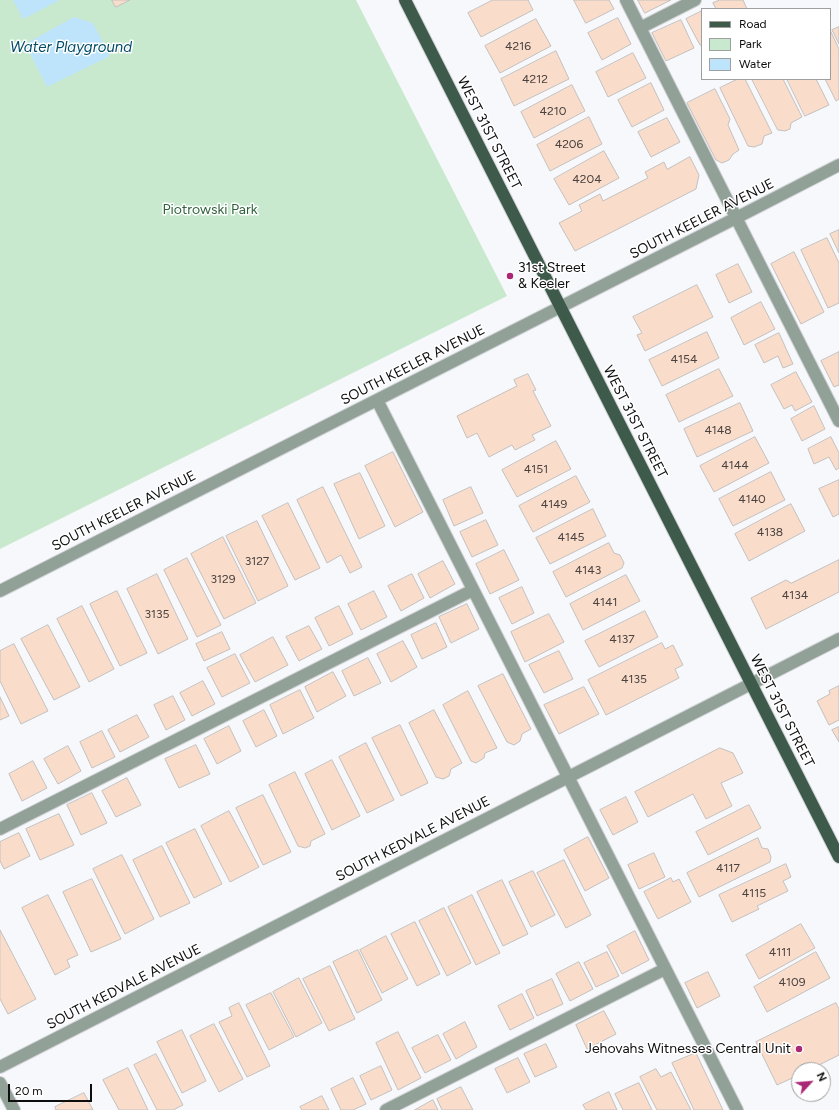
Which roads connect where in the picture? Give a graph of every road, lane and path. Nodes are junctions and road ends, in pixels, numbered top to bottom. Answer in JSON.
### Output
{"nodes":[{"id":1,"x":405,"y":0,"type":"edge"},
{"id":2,"x":626,"y":0,"type":"edge"},
{"id":3,"x":695,"y":0,"type":"edge"},
{"id":4,"x":640,"y":28,"type":"junction"},
{"id":5,"x":839,"y":165,"type":"edge"},
{"id":6,"x":736,"y":218,"type":"junction"},
{"id":7,"x":560,"y":307,"type":"junction"},
{"id":8,"x":377,"y":400,"type":"junction"},
{"id":9,"x":835,"y":404,"type":"edge"},
{"id":10,"x":839,"y":421,"type":"edge"},
{"id":11,"x":474,"y":590,"type":"junction"},
{"id":12,"x":0,"y":591,"type":"edge"},
{"id":13,"x":839,"y":639,"type":"edge"},
{"id":14,"x":751,"y":683,"type":"junction"},
{"id":15,"x":568,"y":777,"type":"junction"},
{"id":16,"x":0,"y":829,"type":"edge"},
{"id":17,"x":839,"y":857,"type":"edge"},
{"id":18,"x":665,"y":969,"type":"junction"},
{"id":19,"x":0,"y":1067,"type":"edge"},
{"id":20,"x":0,"y":1082,"type":"edge"},
{"id":21,"x":14,"y":1110,"type":"edge"},
{"id":22,"x":386,"y":1110,"type":"edge"},
{"id":23,"x":737,"y":1110,"type":"edge"}],
"edges":[{"from":1,"to":7,"type":"main road","name":"WEST 31ST STREET"},
{"from":2,"to":4,"type":"street"},
{"from":3,"to":4,"type":"street"},
{"from":4,"to":6,"type":"street"},
{"from":5,"to":6,"type":"street","name":"SOUTH KEELER AVENUE"},
{"from":6,"to":7,"type":"street","name":"SOUTH KEELER AVENUE"},
{"from":6,"to":9,"type":"street"},
{"from":7,"to":8,"type":"street","name":"SOUTH KEELER AVENUE"},
{"from":7,"to":14,"type":"main road","name":"WEST 31ST STREET"},
{"from":8,"to":11,"type":"street"},
{"from":8,"to":12,"type":"street","name":"SOUTH KEELER AVENUE"},
{"from":9,"to":10,"type":"street"},
{"from":11,"to":15,"type":"street"},
{"from":11,"to":16,"type":"street"},
{"from":13,"to":14,"type":"street","name":"SOUTH KEDVALE AVENUE"},
{"from":14,"to":15,"type":"street","name":"SOUTH KEDVALE AVENUE"},
{"from":14,"to":17,"type":"main road","name":"WEST 31ST STREET"},
{"from":15,"to":18,"type":"street"},
{"from":15,"to":19,"type":"street","name":"SOUTH KEDVALE AVENUE"},
{"from":18,"to":22,"type":"street"},
{"from":18,"to":23,"type":"street"},
{"from":20,"to":21,"type":"street"}]}
